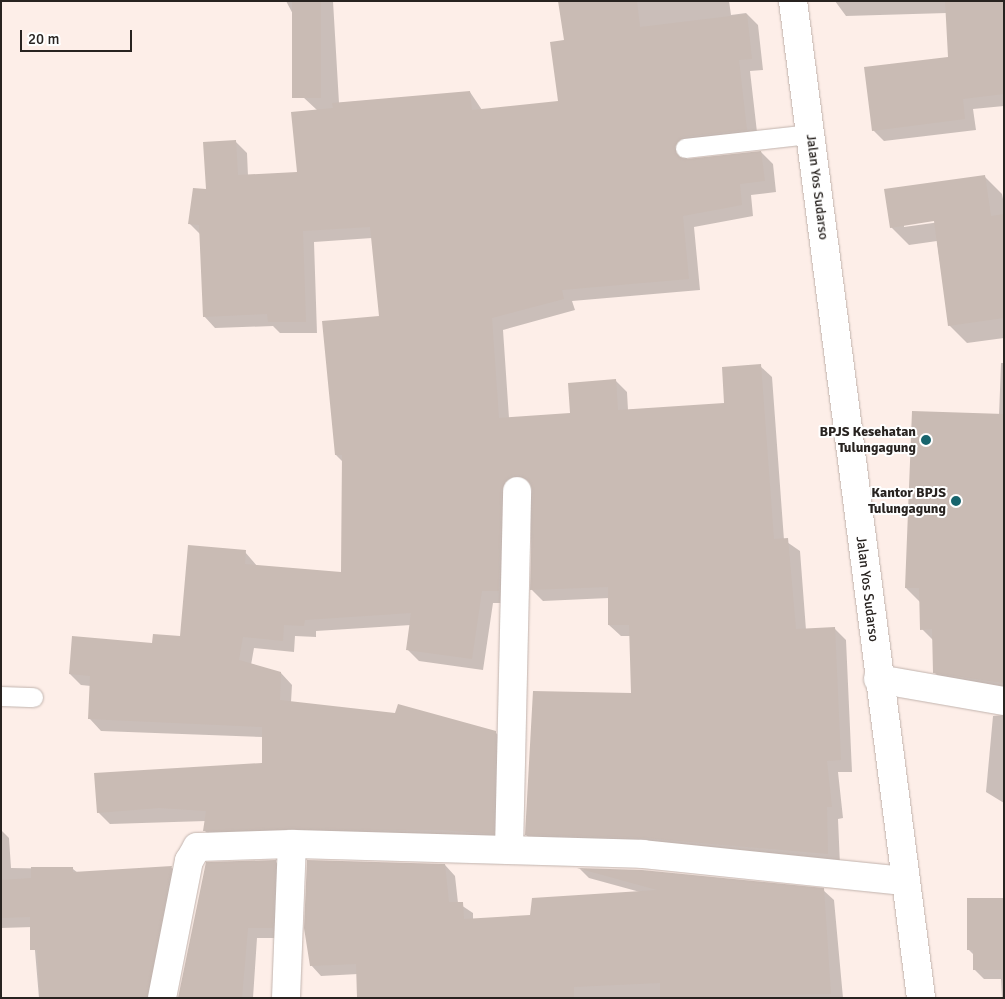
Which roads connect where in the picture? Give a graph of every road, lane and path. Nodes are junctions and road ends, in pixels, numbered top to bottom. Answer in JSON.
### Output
{"nodes":[{"id":1,"x":793,"y":1,"type":"edge"},
{"id":2,"x":810,"y":134,"type":"junction"},
{"id":3,"x":685,"y":148,"type":"dead end"},
{"id":4,"x":518,"y":491,"type":"dead end"},
{"id":5,"x":878,"y":679,"type":"junction"},
{"id":6,"x":1,"y":696,"type":"edge"},
{"id":7,"x":33,"y":697,"type":"dead end"},
{"id":8,"x":1004,"y":701,"type":"edge"},
{"id":9,"x":292,"y":844,"type":"junction"},
{"id":10,"x":509,"y":850,"type":"junction"},
{"id":11,"x":905,"y":881,"type":"junction"},
{"id":12,"x":162,"y":998,"type":"edge"},
{"id":13,"x":286,"y":998,"type":"edge"},
{"id":14,"x":921,"y":998,"type":"edge"}],
"edges":[{"from":1,"to":2,"type":"main road","name":"Jalan Yos Sudarso"},
{"from":2,"to":3,"type":"lane"},
{"from":2,"to":5,"type":"main road","name":"Jalan Yos Sudarso"},
{"from":4,"to":10,"type":"main road"},
{"from":5,"to":8,"type":"main road"},
{"from":5,"to":11,"type":"main road","name":"Jalan Yos Sudarso"},
{"from":6,"to":7,"type":"lane"},
{"from":9,"to":10,"type":"main road"},
{"from":9,"to":12,"type":"main road"},
{"from":9,"to":13,"type":"main road"},
{"from":10,"to":11,"type":"main road"},
{"from":11,"to":14,"type":"main road","name":"Jalan Yos Sudarso"}]}
